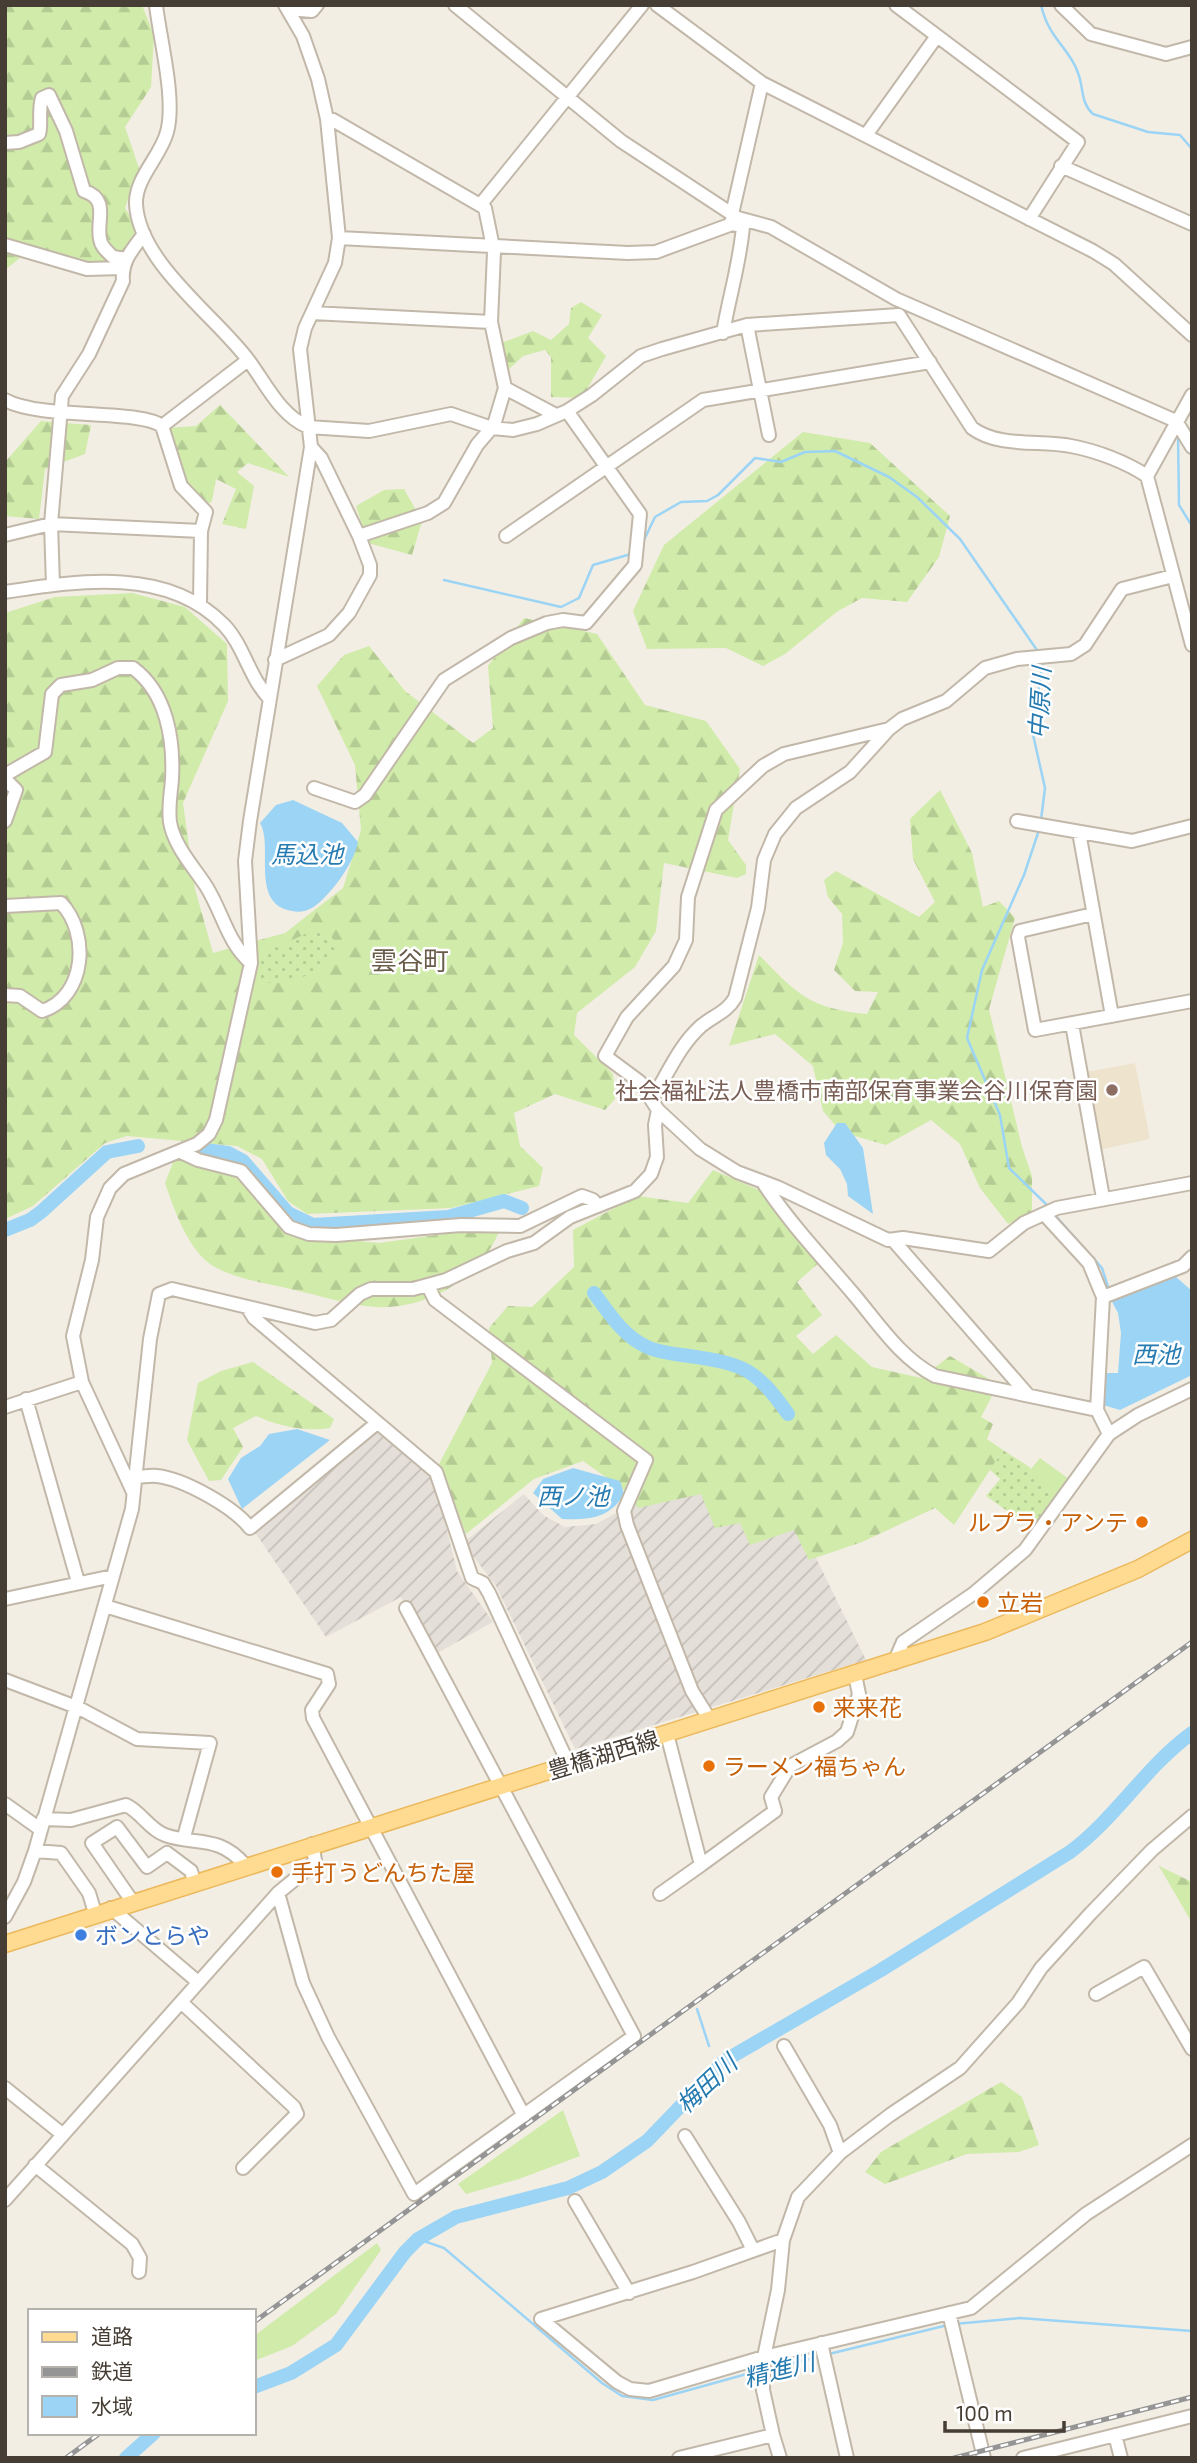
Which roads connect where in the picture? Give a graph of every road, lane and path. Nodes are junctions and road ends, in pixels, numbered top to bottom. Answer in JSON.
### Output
{"nodes":[{"id":1,"x":156,"y":5,"type":"edge"},
{"id":2,"x":317,"y":5,"type":"edge"},
{"id":3,"x":455,"y":5,"type":"edge"},
{"id":4,"x":642,"y":5,"type":"edge"},
{"id":5,"x":657,"y":5,"type":"edge"},
{"id":6,"x":897,"y":5,"type":"edge"},
{"id":7,"x":1061,"y":5,"type":"edge"},
{"id":8,"x":287,"y":7,"type":"edge"},
{"id":9,"x":937,"y":36,"type":"junction"},
{"id":10,"x":1192,"y":47,"type":"edge"},
{"id":11,"x":762,"y":83,"type":"junction"},
{"id":12,"x":569,"y":97,"type":"junction"},
{"id":13,"x":327,"y":120,"type":"junction"},
{"id":14,"x":866,"y":135,"type":"junction"},
{"id":15,"x":5,"y":143,"type":"edge"},
{"id":16,"x":1061,"y":166,"type":"junction"},
{"id":17,"x":481,"y":204,"type":"junction"},
{"id":18,"x":732,"y":219,"type":"junction"},
{"id":19,"x":1029,"y":219,"type":"junction"},
{"id":20,"x":1192,"y":224,"type":"edge"},
{"id":21,"x":144,"y":233,"type":"junction"},
{"id":22,"x":339,"y":238,"type":"junction"},
{"id":23,"x":492,"y":244,"type":"junction"},
{"id":24,"x":5,"y":245,"type":"edge"},
{"id":25,"x":124,"y":264,"type":"junction"},
{"id":26,"x":896,"y":299,"type":"junction"},
{"id":27,"x":312,"y":313,"type":"junction"},
{"id":28,"x":893,"y":314,"type":"junction"},
{"id":29,"x":491,"y":321,"type":"junction"},
{"id":30,"x":747,"y":325,"type":"junction"},
{"id":31,"x":723,"y":333,"type":"junction"},
{"id":32,"x":1192,"y":335,"type":"edge"},
{"id":33,"x":248,"y":359,"type":"junction"},
{"id":34,"x":930,"y":362,"type":"junction"},
{"id":35,"x":505,"y":388,"type":"junction"},
{"id":36,"x":760,"y":390,"type":"junction"},
{"id":37,"x":1192,"y":395,"type":"edge"},
{"id":38,"x":5,"y":400,"type":"edge"},
{"id":39,"x":60,"y":413,"type":"junction"},
{"id":40,"x":562,"y":413,"type":"junction"},
{"id":41,"x":1176,"y":421,"type":"junction"},
{"id":42,"x":162,"y":426,"type":"junction"},
{"id":43,"x":308,"y":427,"type":"junction"},
{"id":44,"x":492,"y":429,"type":"junction"},
{"id":45,"x":769,"y":435,"type":"dead end"},
{"id":46,"x":311,"y":447,"type":"junction"},
{"id":47,"x":1192,"y":447,"type":"edge"},
{"id":48,"x":605,"y":467,"type":"junction"},
{"id":49,"x":1147,"y":476,"type":"junction"},
{"id":50,"x":51,"y":524,"type":"junction"},
{"id":51,"x":201,"y":531,"type":"junction"},
{"id":52,"x":5,"y":534,"type":"edge"},
{"id":53,"x":359,"y":536,"type":"junction"},
{"id":54,"x":506,"y":536,"type":"dead end"},
{"id":55,"x":1172,"y":576,"type":"junction"},
{"id":56,"x":53,"y":585,"type":"junction"},
{"id":57,"x":5,"y":592,"type":"edge"},
{"id":58,"x":200,"y":603,"type":"junction"},
{"id":59,"x":1192,"y":645,"type":"edge"},
{"id":60,"x":275,"y":660,"type":"junction"},
{"id":61,"x":269,"y":698,"type":"junction"},
{"id":62,"x":889,"y":729,"type":"junction"},
{"id":63,"x":5,"y":777,"type":"edge"},
{"id":64,"x":314,"y":788,"type":"dead end"},
{"id":65,"x":5,"y":821,"type":"edge"},
{"id":66,"x":1017,"y":821,"type":"dead end"},
{"id":67,"x":1192,"y":827,"type":"edge"},
{"id":68,"x":1079,"y":831,"type":"junction"},
{"id":69,"x":5,"y":906,"type":"edge"},
{"id":70,"x":1093,"y":914,"type":"junction"},
{"id":71,"x":251,"y":963,"type":"junction"},
{"id":72,"x":5,"y":995,"type":"edge"},
{"id":73,"x":1192,"y":1001,"type":"edge"},
{"id":74,"x":1112,"y":1016,"type":"junction"},
{"id":75,"x":1072,"y":1024,"type":"junction"},
{"id":76,"x":655,"y":1105,"type":"junction"},
{"id":77,"x":181,"y":1152,"type":"junction"},
{"id":78,"x":1192,"y":1183,"type":"edge"},
{"id":79,"x":764,"y":1184,"type":"junction"},
{"id":80,"x":1103,"y":1198,"type":"junction"},
{"id":81,"x":598,"y":1206,"type":"junction"},
{"id":82,"x":1050,"y":1212,"type":"junction"},
{"id":83,"x":893,"y":1240,"type":"junction"},
{"id":84,"x":1192,"y":1257,"type":"edge"},
{"id":85,"x":428,"y":1286,"type":"junction"},
{"id":86,"x":1107,"y":1295,"type":"junction"},
{"id":87,"x":249,"y":1310,"type":"junction"},
{"id":88,"x":82,"y":1382,"type":"junction"},
{"id":89,"x":1192,"y":1389,"type":"edge"},
{"id":90,"x":1028,"y":1396,"type":"junction"},
{"id":91,"x":26,"y":1399,"type":"junction"},
{"id":92,"x":5,"y":1406,"type":"edge"},
{"id":93,"x":1097,"y":1410,"type":"junction"},
{"id":94,"x":377,"y":1423,"type":"junction"},
{"id":95,"x":1109,"y":1434,"type":"junction"},
{"id":96,"x":135,"y":1477,"type":"junction"},
{"id":97,"x":133,"y":1492,"type":"junction"},
{"id":98,"x":1192,"y":1540,"type":"edge"},
{"id":99,"x":113,"y":1576,"type":"junction"},
{"id":100,"x":78,"y":1582,"type":"junction"},
{"id":101,"x":5,"y":1599,"type":"edge"},
{"id":102,"x":104,"y":1606,"type":"junction"},
{"id":103,"x":406,"y":1608,"type":"dead end"},
{"id":104,"x":894,"y":1663,"type":"junction"},
{"id":105,"x":855,"y":1675,"type":"junction"},
{"id":106,"x":5,"y":1680,"type":"edge"},
{"id":107,"x":74,"y":1707,"type":"junction"},
{"id":108,"x":710,"y":1720,"type":"junction"},
{"id":109,"x":667,"y":1734,"type":"junction"},
{"id":110,"x":569,"y":1765,"type":"junction"},
{"id":111,"x":499,"y":1787,"type":"junction"},
{"id":112,"x":5,"y":1804,"type":"edge"},
{"id":113,"x":1192,"y":1816,"type":"edge"},
{"id":114,"x":42,"y":1824,"type":"junction"},
{"id":115,"x":370,"y":1827,"type":"junction"},
{"id":116,"x":184,"y":1837,"type":"junction"},
{"id":117,"x":312,"y":1844,"type":"junction"},
{"id":118,"x":35,"y":1851,"type":"junction"},
{"id":119,"x":245,"y":1865,"type":"junction"},
{"id":120,"x":701,"y":1865,"type":"junction"},
{"id":121,"x":194,"y":1881,"type":"junction"},
{"id":122,"x":278,"y":1893,"type":"junction"},
{"id":123,"x":660,"y":1894,"type":"dead end"},
{"id":124,"x":132,"y":1901,"type":"junction"},
{"id":125,"x":111,"y":1908,"type":"junction"},
{"id":126,"x":95,"y":1913,"type":"junction"},
{"id":127,"x":5,"y":1917,"type":"edge"},
{"id":128,"x":5,"y":1944,"type":"edge"},
{"id":129,"x":198,"y":1982,"type":"junction"},
{"id":130,"x":1096,"y":1994,"type":"dead end"},
{"id":131,"x":181,"y":2002,"type":"junction"},
{"id":132,"x":784,"y":2046,"type":"dead end"},
{"id":133,"x":1192,"y":2049,"type":"edge"},
{"id":134,"x":5,"y":2088,"type":"edge"},
{"id":135,"x":524,"y":2116,"type":"junction"},
{"id":136,"x":62,"y":2134,"type":"junction"},
{"id":137,"x":685,"y":2136,"type":"dead end"},
{"id":138,"x":1192,"y":2145,"type":"edge"},
{"id":139,"x":840,"y":2153,"type":"junction"},
{"id":140,"x":35,"y":2165,"type":"junction"},
{"id":141,"x":243,"y":2168,"type":"dead end"},
{"id":142,"x":5,"y":2200,"type":"edge"},
{"id":143,"x":575,"y":2201,"type":"dead end"},
{"id":144,"x":783,"y":2240,"type":"junction"},
{"id":145,"x":753,"y":2250,"type":"junction"},
{"id":146,"x":139,"y":2272,"type":"dead end"},
{"id":147,"x":629,"y":2293,"type":"junction"},
{"id":148,"x":949,"y":2314,"type":"junction"},
{"id":149,"x":822,"y":2344,"type":"junction"},
{"id":150,"x":764,"y":2359,"type":"junction"},
{"id":151,"x":1192,"y":2416,"type":"edge"},
{"id":152,"x":773,"y":2435,"type":"junction"},
{"id":153,"x":1115,"y":2435,"type":"junction"},
{"id":154,"x":679,"y":2458,"type":"edge"},
{"id":155,"x":780,"y":2458,"type":"edge"},
{"id":156,"x":847,"y":2458,"type":"edge"},
{"id":157,"x":984,"y":2458,"type":"edge"},
{"id":158,"x":1023,"y":2458,"type":"edge"},
{"id":159,"x":1121,"y":2458,"type":"edge"}],
"edges":[{"from":1,"to":21,"type":"street"},
{"from":2,"to":8,"type":"street"},
{"from":3,"to":12,"type":"street"},
{"from":4,"to":12,"type":"street"},
{"from":5,"to":11,"type":"street"},
{"from":6,"to":9,"type":"street"},
{"from":7,"to":10,"type":"street"},
{"from":8,"to":13,"type":"street"},
{"from":9,"to":14,"type":"street"},
{"from":9,"to":16,"type":"street"},
{"from":11,"to":14,"type":"street"},
{"from":11,"to":18,"type":"street"},
{"from":12,"to":17,"type":"street"},
{"from":12,"to":18,"type":"street"},
{"from":13,"to":17,"type":"street"},
{"from":13,"to":22,"type":"street"},
{"from":14,"to":19,"type":"street"},
{"from":15,"to":25,"type":"street"},
{"from":16,"to":19,"type":"street"},
{"from":16,"to":20,"type":"street"},
{"from":17,"to":23,"type":"street"},
{"from":18,"to":23,"type":"street"},
{"from":18,"to":26,"type":"street"},
{"from":18,"to":31,"type":"street"},
{"from":19,"to":32,"type":"street"},
{"from":21,"to":25,"type":"street"},
{"from":21,"to":33,"type":"street"},
{"from":22,"to":23,"type":"street"},
{"from":22,"to":27,"type":"street"},
{"from":23,"to":29,"type":"street"},
{"from":24,"to":25,"type":"street"},
{"from":25,"to":39,"type":"street"},
{"from":26,"to":28,"type":"street"},
{"from":26,"to":41,"type":"street"},
{"from":27,"to":29,"type":"street"},
{"from":27,"to":43,"type":"street"},
{"from":28,"to":30,"type":"street"},
{"from":28,"to":34,"type":"street"},
{"from":29,"to":35,"type":"street"},
{"from":30,"to":31,"type":"street"},
{"from":30,"to":36,"type":"street"},
{"from":31,"to":40,"type":"street"},
{"from":33,"to":42,"type":"street"},
{"from":33,"to":43,"type":"street"},
{"from":34,"to":36,"type":"street"},
{"from":34,"to":49,"type":"street"},
{"from":35,"to":40,"type":"street"},
{"from":35,"to":44,"type":"street"},
{"from":36,"to":45,"type":"street"},
{"from":36,"to":48,"type":"street"},
{"from":37,"to":41,"type":"street"},
{"from":38,"to":39,"type":"street"},
{"from":39,"to":42,"type":"street"},
{"from":39,"to":50,"type":"street"},
{"from":40,"to":44,"type":"street"},
{"from":40,"to":48,"type":"street"},
{"from":41,"to":47,"type":"street"},
{"from":41,"to":49,"type":"street"},
{"from":42,"to":51,"type":"street"},
{"from":43,"to":44,"type":"street"},
{"from":43,"to":46,"type":"street"},
{"from":44,"to":53,"type":"street"},
{"from":46,"to":53,"type":"street"},
{"from":46,"to":60,"type":"street"},
{"from":48,"to":54,"type":"street"},
{"from":48,"to":64,"type":"street"},
{"from":49,"to":55,"type":"street"},
{"from":50,"to":51,"type":"street"},
{"from":50,"to":52,"type":"street"},
{"from":50,"to":56,"type":"street"},
{"from":51,"to":58,"type":"street"},
{"from":53,"to":60,"type":"street"},
{"from":55,"to":59,"type":"street"},
{"from":55,"to":62,"type":"street"},
{"from":56,"to":57,"type":"street"},
{"from":56,"to":58,"type":"street"},
{"from":58,"to":61,"type":"street"},
{"from":60,"to":61,"type":"street"},
{"from":61,"to":71,"type":"street"},
{"from":62,"to":76,"type":"street"},
{"from":62,"to":76,"type":"street"},
{"from":63,"to":65,"type":"street"},
{"from":63,"to":71,"type":"street"},
{"from":66,"to":68,"type":"street"},
{"from":67,"to":68,"type":"street"},
{"from":68,"to":70,"type":"street"},
{"from":69,"to":72,"type":"street"},
{"from":70,"to":74,"type":"street"},
{"from":70,"to":75,"type":"street"},
{"from":71,"to":77,"type":"street"},
{"from":73,"to":74,"type":"street"},
{"from":74,"to":75,"type":"street"},
{"from":75,"to":80,"type":"street"},
{"from":76,"to":79,"type":"street"},
{"from":76,"to":81,"type":"street"},
{"from":77,"to":81,"type":"street"},
{"from":77,"to":88,"type":"street"},
{"from":78,"to":80,"type":"street"},
{"from":79,"to":83,"type":"street"},
{"from":79,"to":90,"type":"street"},
{"from":80,"to":82,"type":"street"},
{"from":81,"to":85,"type":"street"},
{"from":82,"to":83,"type":"street"},
{"from":82,"to":86,"type":"street"},
{"from":83,"to":90,"type":"street"},
{"from":84,"to":86,"type":"street"},
{"from":85,"to":87,"type":"street"},
{"from":85,"to":108,"type":"street"},
{"from":86,"to":93,"type":"street"},
{"from":87,"to":94,"type":"street"},
{"from":87,"to":96,"type":"street"},
{"from":88,"to":91,"type":"street"},
{"from":88,"to":97,"type":"street"},
{"from":89,"to":95,"type":"street"},
{"from":90,"to":93,"type":"street"},
{"from":91,"to":92,"type":"street"},
{"from":91,"to":100,"type":"street"},
{"from":93,"to":95,"type":"street"},
{"from":94,"to":96,"type":"street"},
{"from":94,"to":110,"type":"street"},
{"from":95,"to":104,"type":"street"},
{"from":96,"to":97,"type":"street"},
{"from":97,"to":99,"type":"street"},
{"from":98,"to":104,"type":"main road","name":"豊橋湖西線"},
{"from":99,"to":100,"type":"street"},
{"from":99,"to":102,"type":"street"},
{"from":100,"to":101,"type":"street"},
{"from":102,"to":107,"type":"street"},
{"from":102,"to":115,"type":"street"},
{"from":103,"to":111,"type":"street"},
{"from":104,"to":105,"type":"main road","name":"豊橋湖西線"},
{"from":105,"to":108,"type":"main road","name":"豊橋湖西線"},
{"from":105,"to":120,"type":"street"},
{"from":106,"to":107,"type":"street"},
{"from":107,"to":114,"type":"street"},
{"from":107,"to":116,"type":"street"},
{"from":108,"to":109,"type":"main road","name":"豊橋湖西線"},
{"from":109,"to":110,"type":"main road","name":"豊橋湖西線"},
{"from":109,"to":120,"type":"street"},
{"from":110,"to":111,"type":"main road","name":"豊橋湖西線"},
{"from":111,"to":115,"type":"main road","name":"豊橋湖西線"},
{"from":111,"to":135,"type":"street"},
{"from":112,"to":114,"type":"street"},
{"from":113,"to":139,"type":"street"},
{"from":114,"to":116,"type":"street"},
{"from":114,"to":118,"type":"street"},
{"from":115,"to":117,"type":"main road","name":"豊橋湖西線"},
{"from":115,"to":135,"type":"street"},
{"from":116,"to":119,"type":"street"},
{"from":117,"to":119,"type":"main road","name":"豊橋湖西線"},
{"from":117,"to":122,"type":"street"},
{"from":118,"to":126,"type":"street"},
{"from":118,"to":127,"type":"street"},
{"from":119,"to":121,"type":"main road","name":"豊橋湖西線"},
{"from":120,"to":123,"type":"street"},
{"from":121,"to":124,"type":"main road","name":"豊橋湖西線"},
{"from":121,"to":124,"type":"street"},
{"from":122,"to":129,"type":"street"},
{"from":122,"to":135,"type":"street"},
{"from":124,"to":125,"type":"main road","name":"豊橋湖西線"},
{"from":125,"to":126,"type":"main road","name":"豊橋湖西線"},
{"from":125,"to":129,"type":"street"},
{"from":126,"to":128,"type":"main road","name":"豊橋湖西線"},
{"from":129,"to":131,"type":"street"},
{"from":130,"to":133,"type":"street"},
{"from":131,"to":136,"type":"street"},
{"from":131,"to":141,"type":"street"},
{"from":132,"to":139,"type":"street"},
{"from":134,"to":136,"type":"street"},
{"from":136,"to":140,"type":"street"},
{"from":137,"to":145,"type":"street"},
{"from":138,"to":148,"type":"street"},
{"from":139,"to":144,"type":"street"},
{"from":140,"to":142,"type":"street"},
{"from":140,"to":146,"type":"street"},
{"from":143,"to":147,"type":"street"},
{"from":144,"to":145,"type":"street"},
{"from":144,"to":150,"type":"street"},
{"from":145,"to":147,"type":"street"},
{"from":147,"to":150,"type":"street"},
{"from":148,"to":149,"type":"street"},
{"from":148,"to":157,"type":"street"},
{"from":149,"to":150,"type":"street"},
{"from":149,"to":156,"type":"street"},
{"from":150,"to":152,"type":"street"},
{"from":151,"to":153,"type":"street"},
{"from":152,"to":154,"type":"street"},
{"from":152,"to":155,"type":"street"},
{"from":153,"to":158,"type":"street"},
{"from":153,"to":159,"type":"street"}]}
